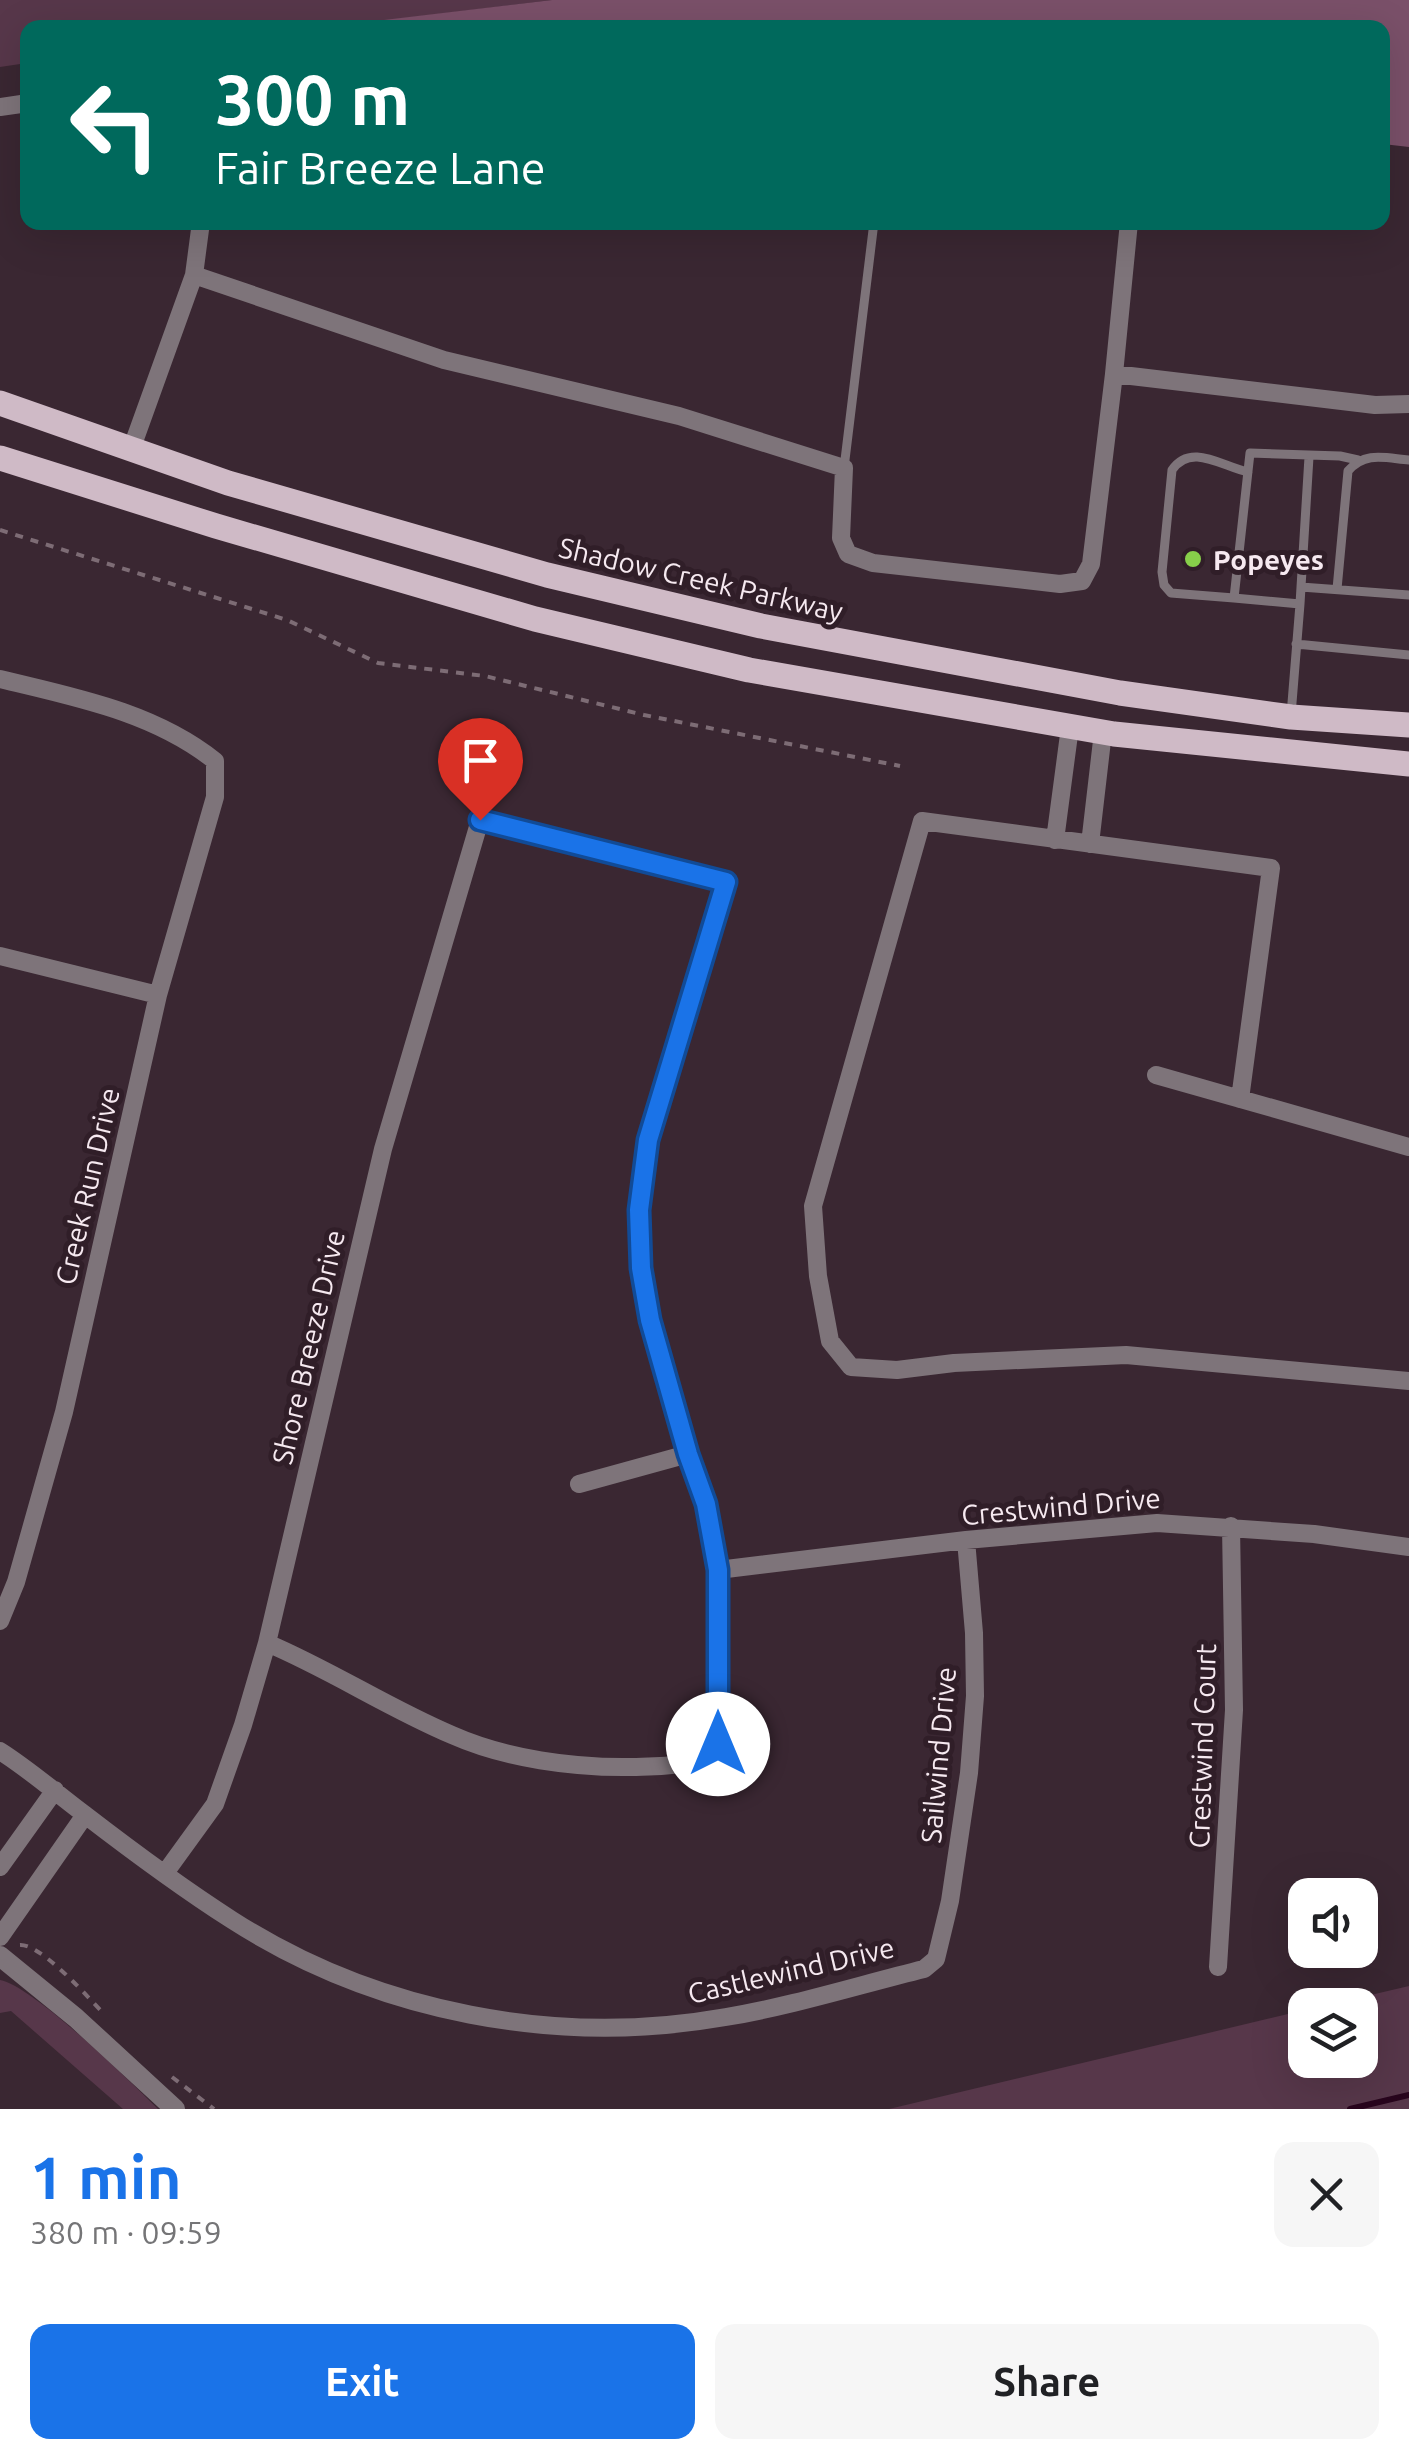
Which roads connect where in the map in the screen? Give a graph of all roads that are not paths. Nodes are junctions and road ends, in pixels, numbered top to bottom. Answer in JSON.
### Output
{"nodes":[{"id":1,"x":201,"y":230,"type":"edge"},
{"id":2,"x":873,"y":230,"type":"edge"},
{"id":3,"x":1129,"y":230,"type":"edge"},
{"id":4,"x":194,"y":275,"type":"junction"},
{"id":5,"x":1114,"y":374,"type":"junction"},
{"id":6,"x":0,"y":403,"type":"edge"},
{"id":7,"x":1409,"y":404,"type":"edge"},
{"id":8,"x":130,"y":450,"type":"junction"},
{"id":9,"x":1309,"y":456,"type":"junction"},
{"id":10,"x":0,"y":458,"type":"edge"},
{"id":11,"x":1358,"y":460,"type":"junction"},
{"id":12,"x":1409,"y":460,"type":"edge"},
{"id":13,"x":844,"y":468,"type":"junction"},
{"id":14,"x":1248,"y":472,"type":"junction"},
{"id":15,"x":1302,"y":587,"type":"junction"},
{"id":16,"x":1337,"y":589,"type":"junction"},
{"id":17,"x":1409,"y":595,"type":"edge"},
{"id":18,"x":1234,"y":598,"type":"junction"},
{"id":19,"x":1300,"y":604,"type":"junction"},
{"id":20,"x":1296,"y":644,"type":"junction"},
{"id":21,"x":1409,"y":655,"type":"edge"},
{"id":22,"x":0,"y":679,"type":"edge"},
{"id":23,"x":1291,"y":717,"type":"junction"},
{"id":24,"x":1070,"y":726,"type":"junction"},
{"id":25,"x":1409,"y":726,"type":"edge"},
{"id":26,"x":1103,"y":732,"type":"junction"},
{"id":27,"x":1409,"y":764,"type":"edge"},
{"id":28,"x":1054,"y":840,"type":"junction"},
{"id":29,"x":1090,"y":844,"type":"junction"},
{"id":30,"x":0,"y":956,"type":"edge"},
{"id":31,"x":158,"y":995,"type":"junction"},
{"id":32,"x":1156,"y":1075,"type":"dead end"},
{"id":33,"x":1240,"y":1099,"type":"junction"},
{"id":34,"x":1409,"y":1147,"type":"edge"},
{"id":35,"x":1409,"y":1382,"type":"edge"},
{"id":36,"x":688,"y":1454,"type":"junction"},
{"id":37,"x":578,"y":1484,"type":"dead end"},
{"id":38,"x":1231,"y":1526,"type":"junction"},
{"id":39,"x":966,"y":1540,"type":"junction"},
{"id":40,"x":1409,"y":1547,"type":"edge"},
{"id":41,"x":718,"y":1570,"type":"junction"},
{"id":42,"x":0,"y":1621,"type":"edge"},
{"id":43,"x":267,"y":1644,"type":"junction"},
{"id":44,"x":0,"y":1750,"type":"edge"},
{"id":45,"x":55,"y":1790,"type":"junction"},
{"id":46,"x":86,"y":1815,"type":"junction"},
{"id":47,"x":0,"y":1867,"type":"edge"},
{"id":48,"x":165,"y":1872,"type":"junction"},
{"id":49,"x":0,"y":1937,"type":"edge"},
{"id":50,"x":0,"y":1956,"type":"edge"},
{"id":51,"x":1218,"y":1966,"type":"dead end"},
{"id":52,"x":924,"y":1968,"type":"joint"},
{"id":53,"x":175,"y":2109,"type":"edge"}],
"edges":[{"from":1,"to":4,"type":"street"},
{"from":2,"to":13,"type":"lane"},
{"from":3,"to":5,"type":"street"},
{"from":4,"to":8,"type":"street"},
{"from":4,"to":13,"type":"street"},
{"from":5,"to":7,"type":"street"},
{"from":5,"to":13,"type":"street"},
{"from":6,"to":8,"type":"main road","name":"Shadow Creek Parkway"},
{"from":8,"to":23,"type":"main road","name":"Shadow Creek Parkway"},
{"from":9,"to":11,"type":"lane"},
{"from":9,"to":14,"type":"lane"},
{"from":9,"to":15,"type":"lane"},
{"from":10,"to":24,"type":"main road"},
{"from":11,"to":12,"type":"lane"},
{"from":11,"to":16,"type":"lane"},
{"from":14,"to":18,"type":"lane"},
{"from":14,"to":18,"type":"lane"},
{"from":15,"to":16,"type":"lane"},
{"from":15,"to":19,"type":"lane"},
{"from":16,"to":17,"type":"lane"},
{"from":18,"to":19,"type":"lane"},
{"from":19,"to":20,"type":"lane"},
{"from":20,"to":21,"type":"lane"},
{"from":20,"to":23,"type":"lane"},
{"from":22,"to":31,"type":"street","name":"Creek Run Drive"},
{"from":23,"to":25,"type":"main road","name":"Shadow Creek Parkway"},
{"from":24,"to":26,"type":"main road"},
{"from":24,"to":28,"type":"street"},
{"from":26,"to":27,"type":"main road"},
{"from":26,"to":29,"type":"street"},
{"from":28,"to":29,"type":"street"},
{"from":28,"to":35,"type":"street"},
{"from":29,"to":33,"type":"street"},
{"from":30,"to":31,"type":"street"},
{"from":31,"to":42,"type":"street","name":"Creek Run Drive"},
{"from":32,"to":33,"type":"street"},
{"from":33,"to":34,"type":"street"},
{"from":36,"to":37,"type":"street"},
{"from":36,"to":41,"type":"street"},
{"from":36,"to":43,"type":"street","name":"Shore Breeze Drive"},
{"from":38,"to":39,"type":"street","name":"Crestwind Drive"},
{"from":38,"to":40,"type":"street","name":"Crestwind Drive"},
{"from":38,"to":51,"type":"street","name":"Crestwind Court"},
{"from":39,"to":41,"type":"street","name":"Crestwind Drive"},
{"from":39,"to":52,"type":"street","name":"Sailwind Drive"},
{"from":41,"to":43,"type":"street"},
{"from":43,"to":48,"type":"street","name":"Shore Breeze Drive"},
{"from":44,"to":45,"type":"street","name":"Castlewind Drive"},
{"from":45,"to":46,"type":"street","name":"Castlewind Drive"},
{"from":45,"to":47,"type":"street"},
{"from":46,"to":48,"type":"street","name":"Castlewind Drive"},
{"from":46,"to":49,"type":"street"},
{"from":48,"to":52,"type":"street","name":"Castlewind Drive"},
{"from":50,"to":53,"type":"street"}]}
